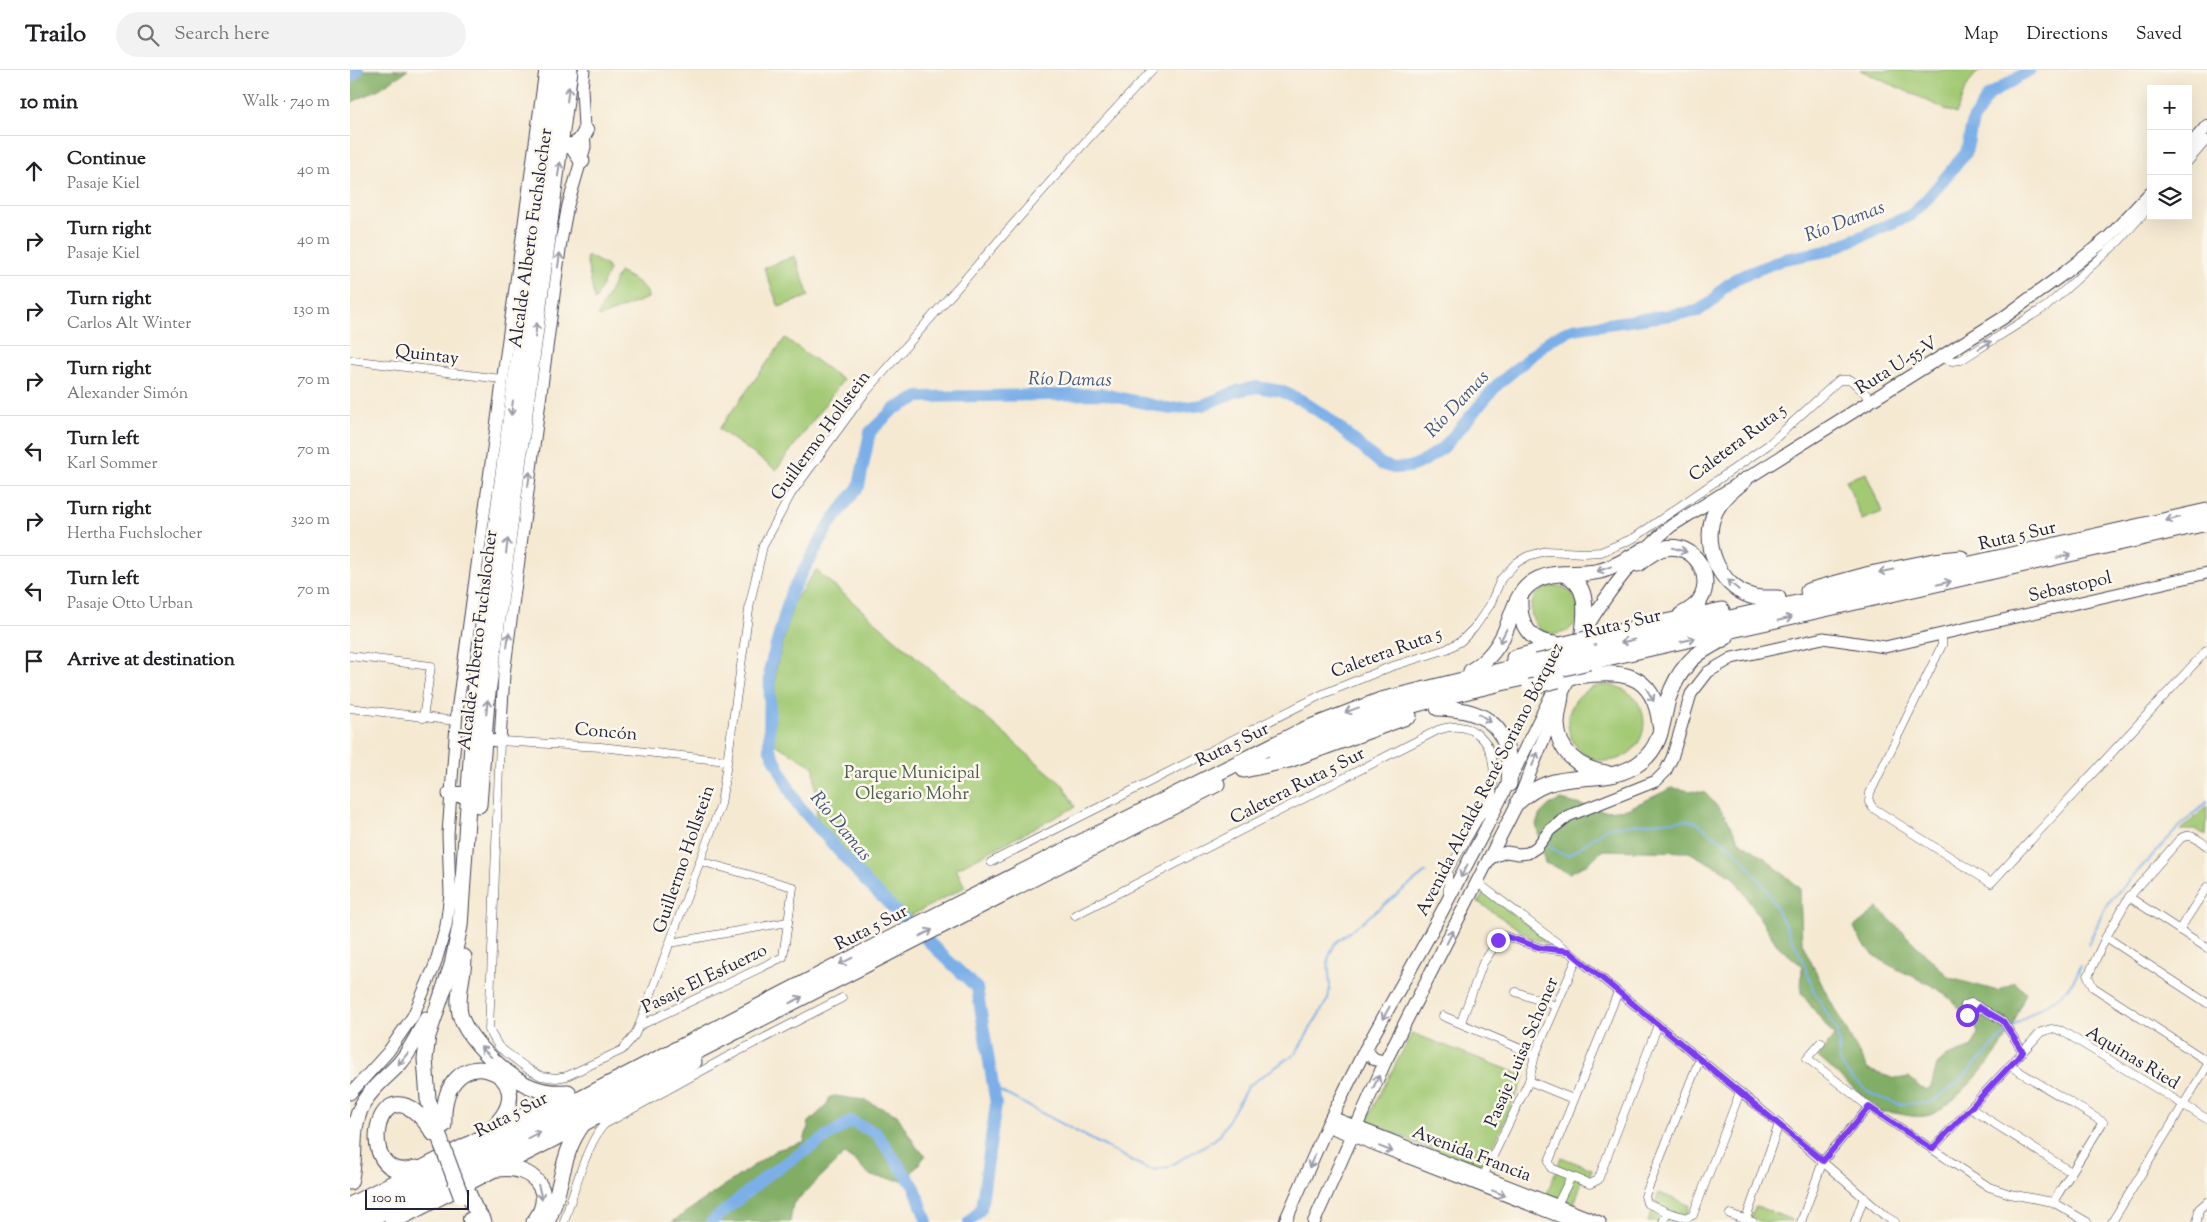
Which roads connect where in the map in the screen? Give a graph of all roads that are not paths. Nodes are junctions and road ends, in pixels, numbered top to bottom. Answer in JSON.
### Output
{"nodes":[{"id":1,"x":545,"y":70,"type":"edge"},
{"id":2,"x":557,"y":70,"type":"edge"},
{"id":3,"x":570,"y":70,"type":"edge"},
{"id":4,"x":584,"y":70,"type":"edge"},
{"id":5,"x":1152,"y":70,"type":"edge"},
{"id":6,"x":2207,"y":126,"type":"edge"},
{"id":7,"x":586,"y":131,"type":"junction"},
{"id":8,"x":2207,"y":140,"type":"edge"},
{"id":9,"x":2192,"y":143,"type":"edge"},
{"id":10,"x":567,"y":146,"type":"junction"},
{"id":11,"x":547,"y":153,"type":"junction"},
{"id":12,"x":2192,"y":157,"type":"edge"},
{"id":13,"x":582,"y":161,"type":"junction"},
{"id":14,"x":2147,"y":196,"type":"edge"},
{"id":15,"x":2147,"y":209,"type":"edge"},
{"id":16,"x":1942,"y":358,"type":"junction"},
{"id":17,"x":518,"y":359,"type":"junction"},
{"id":18,"x":350,"y":360,"type":"edge"},
{"id":19,"x":536,"y":378,"type":"junction"},
{"id":20,"x":501,"y":379,"type":"junction"},
{"id":21,"x":1872,"y":400,"type":"junction"},
{"id":22,"x":1745,"y":480,"type":"junction"},
{"id":23,"x":2207,"y":511,"type":"edge"},
{"id":24,"x":2207,"y":523,"type":"edge"},
{"id":25,"x":1645,"y":549,"type":"junction"},
{"id":26,"x":2032,"y":551,"type":"junction"},
{"id":27,"x":1637,"y":564,"type":"junction"},
{"id":28,"x":1559,"y":573,"type":"junction"},
{"id":29,"x":2207,"y":573,"type":"edge"},
{"id":30,"x":1522,"y":592,"type":"junction"},
{"id":31,"x":1778,"y":598,"type":"junction"},
{"id":32,"x":1669,"y":621,"type":"junction"},
{"id":33,"x":1738,"y":629,"type":"junction"},
{"id":34,"x":1942,"y":634,"type":"junction"},
{"id":35,"x":1554,"y":646,"type":"junction"},
{"id":36,"x":1584,"y":650,"type":"junction"},
{"id":37,"x":2207,"y":650,"type":"edge"},
{"id":38,"x":350,"y":656,"type":"edge"},
{"id":39,"x":1538,"y":668,"type":"junction"},
{"id":40,"x":1471,"y":671,"type":"junction"},
{"id":41,"x":1399,"y":695,"type":"junction"},
{"id":42,"x":1561,"y":696,"type":"junction"},
{"id":43,"x":350,"y":708,"type":"edge"},
{"id":44,"x":1438,"y":708,"type":"junction"},
{"id":45,"x":423,"y":718,"type":"junction"},
{"id":46,"x":456,"y":721,"type":"junction"},
{"id":47,"x":1660,"y":736,"type":"junction"},
{"id":48,"x":483,"y":740,"type":"junction"},
{"id":49,"x":500,"y":741,"type":"junction"},
{"id":50,"x":726,"y":761,"type":"junction"},
{"id":51,"x":1244,"y":770,"type":"junction"},
{"id":52,"x":1620,"y":773,"type":"junction"},
{"id":53,"x":1509,"y":784,"type":"junction"},
{"id":54,"x":450,"y":794,"type":"junction"},
{"id":55,"x":469,"y":795,"type":"junction"},
{"id":56,"x":1492,"y":795,"type":"junction"},
{"id":57,"x":1518,"y":802,"type":"junction"},
{"id":58,"x":1486,"y":828,"type":"junction"},
{"id":59,"x":1502,"y":836,"type":"junction"},
{"id":60,"x":2207,"y":846,"type":"edge"},
{"id":61,"x":1514,"y":852,"type":"junction"},
{"id":62,"x":1491,"y":858,"type":"junction"},
{"id":63,"x":700,"y":861,"type":"junction"},
{"id":64,"x":991,"y":862,"type":"dead end"},
{"id":65,"x":1478,"y":883,"type":"junction"},
{"id":66,"x":2207,"y":887,"type":"edge"},
{"id":67,"x":2129,"y":897,"type":"junction"},
{"id":68,"x":1448,"y":901,"type":"junction"},
{"id":69,"x":958,"y":911,"type":"junction"},
{"id":70,"x":1075,"y":915,"type":"dead end"},
{"id":71,"x":788,"y":922,"type":"junction"},
{"id":72,"x":2179,"y":930,"type":"junction"},
{"id":73,"x":2106,"y":937,"type":"junction"},
{"id":74,"x":670,"y":943,"type":"junction"},
{"id":75,"x":891,"y":944,"type":"junction"},
{"id":76,"x":2207,"y":948,"type":"edge"},
{"id":77,"x":1569,"y":951,"type":"junction"},
{"id":78,"x":464,"y":957,"type":"junction"},
{"id":79,"x":1577,"y":958,"type":"junction"},
{"id":80,"x":445,"y":986,"type":"junction"},
{"id":81,"x":1516,"y":992,"type":"dead end"},
{"id":82,"x":1618,"y":992,"type":"junction"},
{"id":83,"x":781,"y":995,"type":"junction"},
{"id":84,"x":842,"y":998,"type":"dead end"},
{"id":85,"x":2207,"y":1003,"type":"edge"},
{"id":86,"x":1556,"y":1006,"type":"junction"},
{"id":87,"x":1977,"y":1007,"type":"dead end"},
{"id":88,"x":1443,"y":1016,"type":"dead end"},
{"id":89,"x":753,"y":1022,"type":"junction"},
{"id":90,"x":1461,"y":1022,"type":"junction"},
{"id":91,"x":1658,"y":1025,"type":"junction"},
{"id":92,"x":639,"y":1026,"type":"junction"},
{"id":93,"x":1821,"y":1042,"type":"dead end"},
{"id":94,"x":628,"y":1044,"type":"joint"},
{"id":95,"x":1365,"y":1050,"type":"junction"},
{"id":96,"x":2023,"y":1052,"type":"junction"},
{"id":97,"x":1535,"y":1055,"type":"junction"},
{"id":98,"x":1700,"y":1058,"type":"junction"},
{"id":99,"x":2207,"y":1061,"type":"edge"},
{"id":100,"x":1386,"y":1062,"type":"junction"},
{"id":101,"x":2010,"y":1066,"type":"junction"},
{"id":102,"x":2207,"y":1066,"type":"edge"},
{"id":103,"x":1529,"y":1081,"type":"junction"},
{"id":104,"x":574,"y":1090,"type":"junction"},
{"id":105,"x":1740,"y":1092,"type":"junction"},
{"id":106,"x":350,"y":1094,"type":"edge"},
{"id":107,"x":1573,"y":1099,"type":"junction"},
{"id":108,"x":2183,"y":1105,"type":"junction"},
{"id":109,"x":1869,"y":1107,"type":"junction"},
{"id":110,"x":1970,"y":1108,"type":"junction"},
{"id":111,"x":2207,"y":1119,"type":"edge"},
{"id":112,"x":1330,"y":1121,"type":"junction"},
{"id":113,"x":584,"y":1123,"type":"junction"},
{"id":114,"x":1779,"y":1124,"type":"junction"},
{"id":115,"x":444,"y":1125,"type":"junction"},
{"id":116,"x":1354,"y":1131,"type":"junction"},
{"id":117,"x":482,"y":1137,"type":"junction"},
{"id":118,"x":446,"y":1143,"type":"junction"},
{"id":119,"x":1932,"y":1149,"type":"junction"},
{"id":120,"x":1823,"y":1161,"type":"junction"},
{"id":121,"x":428,"y":1164,"type":"junction"},
{"id":122,"x":487,"y":1172,"type":"junction"},
{"id":123,"x":2071,"y":1172,"type":"junction"},
{"id":124,"x":1570,"y":1177,"type":"junction"},
{"id":125,"x":1482,"y":1181,"type":"junction"},
{"id":126,"x":350,"y":1182,"type":"edge"},
{"id":127,"x":1864,"y":1197,"type":"junction"},
{"id":128,"x":2053,"y":1202,"type":"junction"},
{"id":129,"x":2207,"y":1202,"type":"edge"},
{"id":130,"x":425,"y":1204,"type":"junction"},
{"id":131,"x":350,"y":1205,"type":"edge"},
{"id":132,"x":1554,"y":1208,"type":"junction"},
{"id":133,"x":1667,"y":1212,"type":"junction"},
{"id":134,"x":1730,"y":1214,"type":"dead end"},
{"id":135,"x":350,"y":1218,"type":"edge"},
{"id":136,"x":472,"y":1218,"type":"edge"},
{"id":137,"x":1750,"y":1221,"type":"edge"},
{"id":138,"x":366,"y":1222,"type":"edge"},
{"id":139,"x":392,"y":1222,"type":"edge"},
{"id":140,"x":405,"y":1222,"type":"edge"},
{"id":141,"x":484,"y":1222,"type":"edge"},
{"id":142,"x":534,"y":1222,"type":"edge"},
{"id":143,"x":547,"y":1222,"type":"edge"},
{"id":144,"x":564,"y":1222,"type":"edge"},
{"id":145,"x":1285,"y":1222,"type":"edge"},
{"id":146,"x":1314,"y":1222,"type":"edge"},
{"id":147,"x":1574,"y":1222,"type":"edge"},
{"id":148,"x":1600,"y":1222,"type":"edge"},
{"id":149,"x":1663,"y":1222,"type":"edge"},
{"id":150,"x":1801,"y":1222,"type":"edge"},
{"id":151,"x":1855,"y":1222,"type":"edge"},
{"id":152,"x":1895,"y":1222,"type":"edge"},
{"id":153,"x":2087,"y":1222,"type":"edge"},
{"id":154,"x":2112,"y":1222,"type":"edge"},
{"id":155,"x":2198,"y":1222,"type":"edge"}],
"edges":[{"from":1,"to":20,"type":"street","name":"Alcalde Alberto Fuchslocher"},
{"from":2,"to":11,"type":"highway","name":"Alcalde Alberto Fuchslocher"},
{"from":10,"to":3,"type":"highway","name":"Alcalde Alberto Fuchslocher","one_way":true},
{"from":4,"to":7,"type":"street","name":"Alcalde Alberto Fuchslocher"},
{"from":5,"to":50,"type":"street","name":"Guillermo Hollstein"},
{"from":6,"to":9,"type":"main road"},
{"from":7,"to":10,"type":"highway"},
{"from":7,"to":13,"type":"street","name":"Alcalde Alberto Fuchslocher"},
{"from":8,"to":12,"type":"street"},
{"from":10,"to":11,"type":"highway"},
{"from":10,"to":13,"type":"highway"},
{"from":19,"to":10,"type":"highway","name":"Alcalde Alberto Fuchslocher","one_way":true},
{"from":11,"to":17,"type":"highway","name":"Alcalde Alberto Fuchslocher"},
{"from":19,"to":13,"type":"street","name":"Alcalde Alberto Fuchslocher","one_way":true},
{"from":14,"to":16,"type":"main road","name":"Ruta U-55-V"},
{"from":16,"to":15,"type":"street","one_way":true},
{"from":16,"to":21,"type":"main road","name":"Ruta U-55-V"},
{"from":17,"to":19,"type":"highway"},
{"from":17,"to":55,"type":"highway","name":"Alcalde Alberto Fuchslocher","one_way":true},
{"from":18,"to":20,"type":"street","name":"Quintay"},
{"from":48,"to":19,"type":"highway","name":"Alcalde Alberto Fuchslocher","one_way":true},
{"from":49,"to":19,"type":"street","name":"Alcalde Alberto Fuchslocher","one_way":true},
{"from":20,"to":46,"type":"street","name":"Alcalde Alberto Fuchslocher"},
{"from":21,"to":22,"type":"main road","name":"Ruta U-55-V"},
{"from":21,"to":64,"type":"street","name":"Caletera Ruta 5"},
{"from":22,"to":25,"type":"main road","name":"Ruta U-55-V"},
{"from":31,"to":22,"type":"highway","one_way":true},
{"from":23,"to":26,"type":"highway","name":"Ruta 5 Sur","one_way":true},
{"from":33,"to":24,"type":"highway","name":"Ruta 5 Sur","one_way":true},
{"from":25,"to":27,"type":"main road","name":"Avenida Alcalde René Soriano Bórquez"},
{"from":25,"to":28,"type":"highway","one_way":true},
{"from":25,"to":36,"type":"main road","name":"Avenida Alcalde René Soriano Bórquez"},
{"from":26,"to":31,"type":"highway","one_way":true},
{"from":26,"to":36,"type":"highway","name":"Ruta 5 Sur","one_way":true},
{"from":27,"to":32,"type":"highway","one_way":true},
{"from":27,"to":36,"type":"main road","name":"Avenida Alcalde René Soriano Bórquez"},
{"from":28,"to":30,"type":"highway"},
{"from":28,"to":36,"type":"highway"},
{"from":29,"to":34,"type":"street","name":"Sebastopol"},
{"from":30,"to":35,"type":"highway"},
{"from":30,"to":40,"type":"highway","one_way":true},
{"from":31,"to":32,"type":"highway"},
{"from":32,"to":36,"type":"highway"},
{"from":36,"to":33,"type":"highway","name":"Ruta 5 Sur","one_way":true},
{"from":33,"to":47,"type":"highway"},
{"from":34,"to":37,"type":"street"},
{"from":34,"to":61,"type":"street"},
{"from":35,"to":36,"type":"highway","bridge":true},
{"from":35,"to":40,"type":"highway"},
{"from":36,"to":39,"type":"highway","name":"Ruta 5 Sur","bridge":true},
{"from":36,"to":42,"type":"main road","name":"Avenida Alcalde René Soriano Bórquez"},
{"from":36,"to":53,"type":"main road","name":"Avenida Alcalde René Soriano Bórquez"},
{"from":38,"to":45,"type":"street"},
{"from":39,"to":41,"type":"highway","name":"Ruta 5 Sur"},
{"from":39,"to":51,"type":"highway","name":"Ruta 5 Sur"},
{"from":40,"to":41,"type":"highway"},
{"from":41,"to":69,"type":"highway","name":"Ruta 5 Sur","one_way":true},
{"from":42,"to":52,"type":"highway"},
{"from":57,"to":42,"type":"main road","name":"Avenida Alcalde René Soriano Bórquez","one_way":true},
{"from":43,"to":45,"type":"street"},
{"from":44,"to":47,"type":"highway","one_way":true,"bridge":true},
{"from":44,"to":51,"type":"highway"},
{"from":44,"to":53,"type":"highway","one_way":true},
{"from":45,"to":46,"type":"street"},
{"from":46,"to":54,"type":"street","name":"Alcalde Alberto Fuchslocher"},
{"from":47,"to":52,"type":"highway"},
{"from":48,"to":49,"type":"street","name":"Concón"},
{"from":48,"to":78,"type":"highway","name":"Alcalde Alberto Fuchslocher"},
{"from":49,"to":50,"type":"street","name":"Concón"},
{"from":49,"to":94,"type":"street","name":"Alcalde Alberto Fuchslocher"},
{"from":50,"to":63,"type":"street","name":"Guillermo Hollstein"},
{"from":51,"to":69,"type":"highway","name":"Ruta 5 Sur"},
{"from":52,"to":57,"type":"highway"},
{"from":53,"to":58,"type":"main road","name":"Avenida Alcalde René Soriano Bórquez"},
{"from":54,"to":55,"type":"highway"},
{"from":54,"to":106,"type":"street","name":"Alcalde Alberto Fuchslocher"},
{"from":55,"to":80,"type":"highway","name":"Alcalde Alberto Fuchslocher"},
{"from":56,"to":58,"type":"street","name":"Caletera Ruta 5 Sur"},
{"from":56,"to":68,"type":"street","name":"Caletera Ruta 5 Sur"},
{"from":56,"to":70,"type":"street","name":"Caletera Ruta 5 Sur"},
{"from":57,"to":59,"type":"main road","name":"Avenida Alcalde René Soriano Bórquez"},
{"from":58,"to":65,"type":"main road"},
{"from":58,"to":68,"type":"main road","name":"Avenida Alcalde René Soriano Bórquez","one_way":true},
{"from":59,"to":61,"type":"street"},
{"from":59,"to":62,"type":"main road","name":"Avenida Alcalde René Soriano Bórquez"},
{"from":60,"to":67,"type":"street"},
{"from":61,"to":62,"type":"street"},
{"from":62,"to":65,"type":"main road","name":"Avenida Alcalde René Soriano Bórquez"},
{"from":63,"to":71,"type":"street"},
{"from":63,"to":74,"type":"street","name":"Guillermo Hollstein"},
{"from":65,"to":77,"type":"street"},
{"from":100,"to":65,"type":"main road","name":"Avenida Alcalde René Soriano Bórquez","one_way":true},
{"from":66,"to":72,"type":"street"},
{"from":67,"to":72,"type":"street"},
{"from":67,"to":73,"type":"street"},
{"from":68,"to":95,"type":"main road","name":"Avenida Alcalde René Soriano Bórquez","one_way":true},
{"from":69,"to":75,"type":"highway","name":"Ruta 5 Sur"},
{"from":71,"to":74,"type":"street"},
{"from":71,"to":92,"type":"street","name":"Pasaje El Esfuerzo"},
{"from":72,"to":76,"type":"street"},
{"from":73,"to":85,"type":"street"},
{"from":73,"to":99,"type":"street"},
{"from":74,"to":92,"type":"street","name":"Guillermo Hollstein"},
{"from":75,"to":83,"type":"highway","name":"Ruta 5 Sur","one_way":true},
{"from":89,"to":75,"type":"highway","name":"Ruta 5 Sur","one_way":true},
{"from":77,"to":79,"type":"street"},
{"from":77,"to":90,"type":"street"},
{"from":104,"to":78,"type":"highway","one_way":true},
{"from":78,"to":115,"type":"highway","name":"Alcalde Alberto Fuchslocher"},
{"from":79,"to":82,"type":"street"},
{"from":79,"to":86,"type":"street","name":"Pasaje Luisa Schoner"},
{"from":80,"to":118,"type":"highway","name":"Alcalde Alberto Fuchslocher"},
{"from":80,"to":126,"type":"highway","one_way":true},
{"from":81,"to":86,"type":"street"},
{"from":82,"to":91,"type":"street"},
{"from":82,"to":107,"type":"street"},
{"from":83,"to":104,"type":"highway"},
{"from":83,"to":135,"type":"highway","name":"Ruta 5 Sur"},
{"from":84,"to":144,"type":"street"},
{"from":86,"to":97,"type":"street","name":"Pasaje Luisa Schoner"},
{"from":87,"to":96,"type":"street"},
{"from":88,"to":90,"type":"street"},
{"from":89,"to":113,"type":"highway"},
{"from":138,"to":89,"type":"highway","name":"Ruta 5 Sur","one_way":true},
{"from":90,"to":97,"type":"street"},
{"from":91,"to":98,"type":"street"},
{"from":91,"to":124,"type":"street"},
{"from":92,"to":94,"type":"street","name":"Guillermo Hollstein"},
{"from":93,"to":109,"type":"street"},
{"from":95,"to":100,"type":"main road"},
{"from":95,"to":112,"type":"main road","name":"Avenida Alcalde René Soriano Bórquez"},
{"from":96,"to":101,"type":"street"},
{"from":96,"to":108,"type":"street","name":"Aquinas Ried"},
{"from":97,"to":103,"type":"street","name":"Pasaje Luisa Schoner"},
{"from":98,"to":105,"type":"street"},
{"from":98,"to":133,"type":"street"},
{"from":116,"to":100,"type":"main road","name":"Avenida Alcalde René Soriano Bórquez","one_way":true},
{"from":101,"to":110,"type":"street"},
{"from":101,"to":123,"type":"street"},
{"from":102,"to":108,"type":"street"},
{"from":103,"to":107,"type":"street"},
{"from":103,"to":125,"type":"street","name":"Pasaje Luisa Schoner"},
{"from":104,"to":117,"type":"highway"},
{"from":105,"to":114,"type":"street"},
{"from":105,"to":133,"type":"street"},
{"from":107,"to":124,"type":"street"},
{"from":108,"to":111,"type":"street","name":"Aquinas Ried"},
{"from":108,"to":154,"type":"street"},
{"from":109,"to":119,"type":"street"},
{"from":109,"to":120,"type":"street"},
{"from":110,"to":119,"type":"street"},
{"from":110,"to":123,"type":"street"},
{"from":112,"to":116,"type":"street","name":"Avenida Francia"},
{"from":112,"to":145,"type":"main road","name":"Avenida Alcalde René Soriano Bórquez","one_way":true},
{"from":113,"to":122,"type":"highway"},
{"from":113,"to":143,"type":"highway"},
{"from":114,"to":120,"type":"street"},
{"from":114,"to":137,"type":"street"},
{"from":115,"to":117,"type":"highway"},
{"from":115,"to":118,"type":"highway","name":"Alcalde Alberto Fuchslocher"},
{"from":116,"to":125,"type":"street","name":"Avenida Francia"},
{"from":116,"to":146,"type":"main road","name":"Avenida Alcalde René Soriano Bórquez"},
{"from":117,"to":121,"type":"highway"},
{"from":118,"to":121,"type":"highway"},
{"from":118,"to":136,"type":"highway","name":"Alcalde Alberto Fuchslocher","bridge":true},
{"from":119,"to":128,"type":"street"},
{"from":120,"to":127,"type":"street"},
{"from":120,"to":150,"type":"street"},
{"from":121,"to":131,"type":"highway"},
{"from":122,"to":130,"type":"highway"},
{"from":122,"to":142,"type":"highway","one_way":true},
{"from":123,"to":128,"type":"street"},
{"from":124,"to":132,"type":"street"},
{"from":125,"to":132,"type":"street","name":"Avenida Francia"},
{"from":127,"to":151,"type":"street"},
{"from":127,"to":152,"type":"street"},
{"from":128,"to":153,"type":"street"},
{"from":129,"to":155,"type":"street"},
{"from":130,"to":139,"type":"highway"},
{"from":130,"to":140,"type":"highway"},
{"from":132,"to":147,"type":"street","name":"Avenida Francia"},
{"from":132,"to":148,"type":"street","name":"Avenida Francia"},
{"from":133,"to":149,"type":"street"},
{"from":134,"to":137,"type":"street"},
{"from":136,"to":141,"type":"highway","name":"Alcalde Alberto Fuchslocher"}]}
